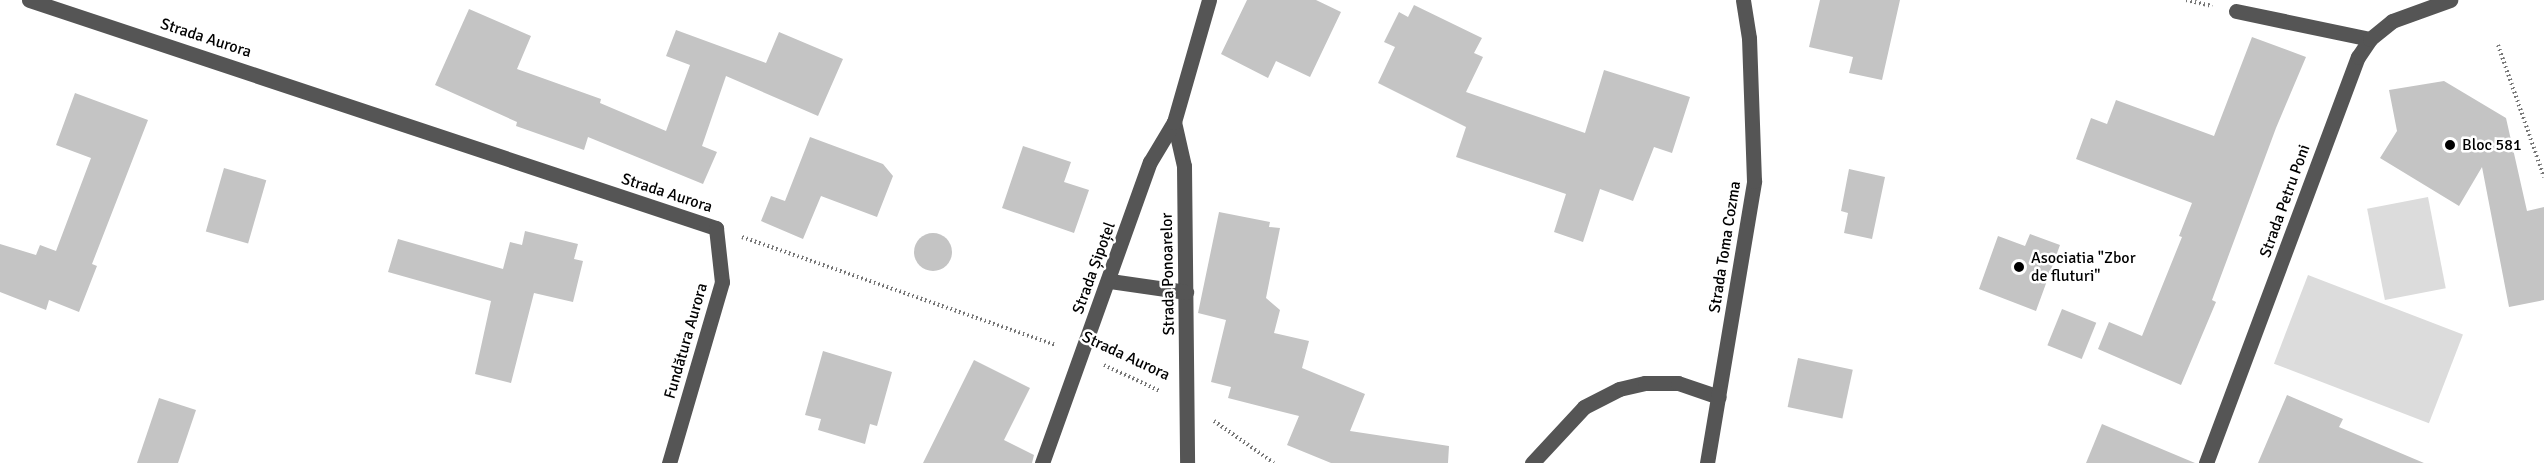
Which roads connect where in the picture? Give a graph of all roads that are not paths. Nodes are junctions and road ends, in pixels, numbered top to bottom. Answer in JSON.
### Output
{"nodes":[{"id":1,"x":29,"y":0,"type":"edge"},
{"id":2,"x":1209,"y":0,"type":"edge"},
{"id":3,"x":1743,"y":0,"type":"edge"},
{"id":4,"x":2450,"y":0,"type":"edge"},
{"id":5,"x":2236,"y":11,"type":"dead end"},
{"id":6,"x":2370,"y":39,"type":"junction"},
{"id":7,"x":1174,"y":122,"type":"junction"},
{"id":8,"x":716,"y":228,"type":"joint"},
{"id":9,"x":1110,"y":281,"type":"junction"},
{"id":10,"x":1186,"y":292,"type":"junction"},
{"id":11,"x":1719,"y":397,"type":"junction"},
{"id":12,"x":669,"y":463,"type":"edge"},
{"id":13,"x":1042,"y":463,"type":"edge"},
{"id":14,"x":1187,"y":463,"type":"edge"},
{"id":15,"x":1532,"y":463,"type":"edge"},
{"id":16,"x":1707,"y":463,"type":"edge"},
{"id":17,"x":2206,"y":463,"type":"edge"}],
"edges":[{"from":1,"to":8,"type":"street","name":"Strada Aurora"},
{"from":2,"to":7,"type":"street"},
{"from":3,"to":11,"type":"street","name":"Strada Toma Cozma"},
{"from":4,"to":6,"type":"street","name":"Strada Petru Poni"},
{"from":5,"to":6,"type":"street"},
{"from":6,"to":17,"type":"street","name":"Strada Petru Poni"},
{"from":7,"to":9,"type":"street","name":"Strada Șipoțel"},
{"from":7,"to":10,"type":"street","name":"Strada Ponoarelor"},
{"from":8,"to":12,"type":"street","name":"Fundătura Aurora"},
{"from":9,"to":10,"type":"street"},
{"from":9,"to":13,"type":"street","name":"Strada Șipoțel"},
{"from":10,"to":14,"type":"street","name":"Strada Ponoarelor"},
{"from":11,"to":15,"type":"street"},
{"from":11,"to":16,"type":"street","name":"Strada Toma Cozma"}]}
